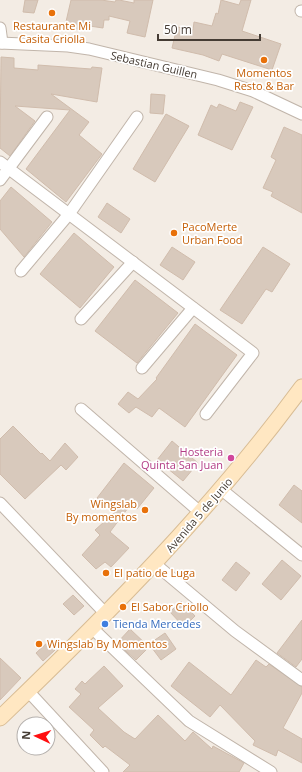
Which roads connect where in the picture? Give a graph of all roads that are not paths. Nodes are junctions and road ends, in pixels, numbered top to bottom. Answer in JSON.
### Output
{"nodes":[{"id":1,"x":0,"y":28,"type":"edge"},
{"id":2,"x":1,"y":43,"type":"edge"},
{"id":3,"x":302,"y":114,"type":"edge"},
{"id":4,"x":47,"y":117,"type":"dead end"},
{"id":5,"x":137,"y":117,"type":"dead end"},
{"id":6,"x":5,"y":166,"type":"edge"},
{"id":7,"x":0,"y":180,"type":"edge"},
{"id":8,"x":69,"y":214,"type":"junction"},
{"id":9,"x":133,"y":262,"type":"junction"},
{"id":10,"x":21,"y":271,"type":"dead end"},
{"id":11,"x":193,"y":308,"type":"junction"},
{"id":12,"x":81,"y":319,"type":"dead end"},
{"id":13,"x":142,"y":368,"type":"dead end"},
{"id":14,"x":302,"y":387,"type":"edge"},
{"id":15,"x":81,"y":409,"type":"dead end"},
{"id":16,"x":206,"y":414,"type":"dead end"},
{"id":17,"x":222,"y":490,"type":"junction"},
{"id":18,"x":0,"y":503,"type":"edge"},
{"id":19,"x":201,"y":513,"type":"junction"},
{"id":20,"x":302,"y":555,"type":"edge"},
{"id":21,"x":155,"y":564,"type":"junction"},
{"id":22,"x":105,"y":613,"type":"junction"},
{"id":23,"x":92,"y":628,"type":"junction"},
{"id":24,"x":302,"y":680,"type":"edge"},
{"id":25,"x":28,"y":691,"type":"junction"},
{"id":26,"x":0,"y":718,"type":"edge"},
{"id":27,"x":103,"y":772,"type":"edge"},
{"id":28,"x":271,"y":772,"type":"edge"}],
"edges":[{"from":1,"to":2,"type":"street"},
{"from":2,"to":3,"type":"street","name":"Sebastian Guillen"},
{"from":4,"to":6,"type":"street"},
{"from":5,"to":8,"type":"street"},
{"from":6,"to":7,"type":"street"},
{"from":6,"to":8,"type":"street"},
{"from":8,"to":9,"type":"street"},
{"from":8,"to":10,"type":"street"},
{"from":9,"to":11,"type":"street"},
{"from":9,"to":12,"type":"street"},
{"from":11,"to":13,"type":"street"},
{"from":11,"to":16,"type":"street"},
{"from":14,"to":17,"type":"street","name":"Avenida 5 de Junio"},
{"from":15,"to":19,"type":"street"},
{"from":17,"to":19,"type":"street","name":"Avenida 5 de Junio"},
{"from":17,"to":20,"type":"street"},
{"from":18,"to":22,"type":"street"},
{"from":19,"to":21,"type":"street","name":"Avenida 5 de Junio"},
{"from":21,"to":22,"type":"street","name":"Avenida 5 de Junio"},
{"from":21,"to":24,"type":"street"},
{"from":22,"to":23,"type":"street","name":"Avenida 5 de Junio"},
{"from":23,"to":25,"type":"street","name":"Avenida 5 de Junio"},
{"from":23,"to":28,"type":"street"},
{"from":25,"to":26,"type":"street","name":"Avenida 5 de Junio"},
{"from":25,"to":27,"type":"street"}]}
